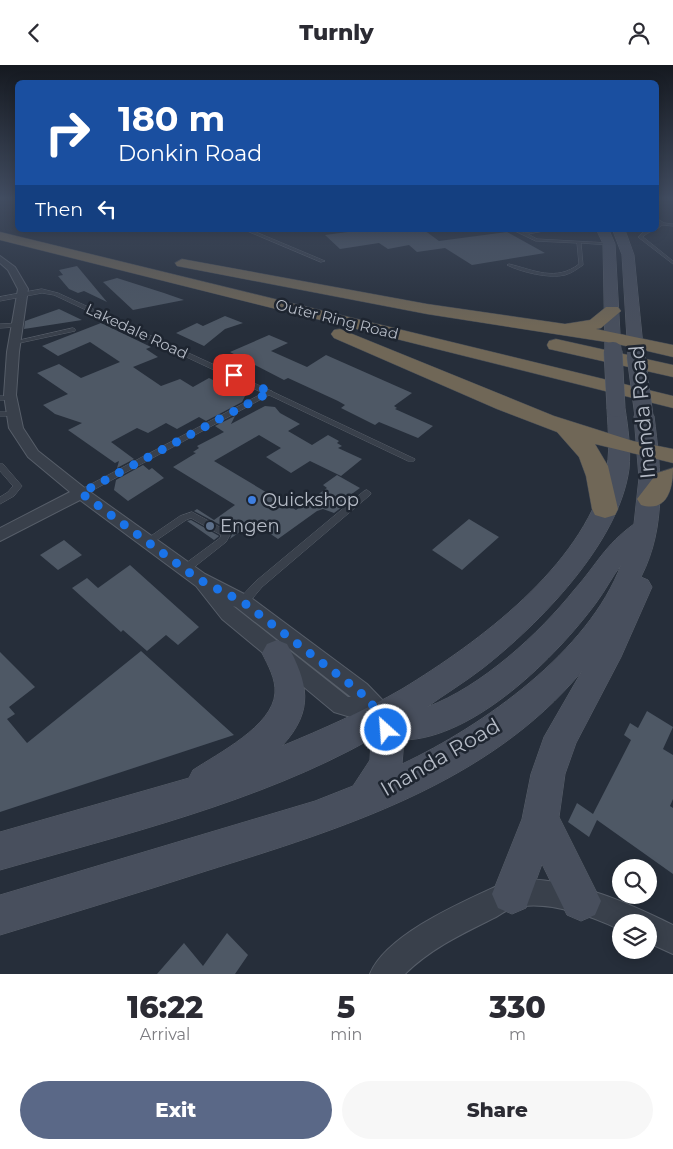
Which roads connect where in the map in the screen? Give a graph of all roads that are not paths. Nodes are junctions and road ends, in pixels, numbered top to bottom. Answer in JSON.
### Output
{"nodes":[{"id":1,"x":43,"y":241,"type":"edge"},
{"id":2,"x":49,"y":241,"type":"edge"},
{"id":3,"x":59,"y":241,"type":"edge"},
{"id":4,"x":275,"y":241,"type":"edge"},
{"id":5,"x":567,"y":241,"type":"edge"},
{"id":6,"x":623,"y":241,"type":"edge"},
{"id":7,"x":646,"y":241,"type":"edge"},
{"id":8,"x":579,"y":242,"type":"junction"},
{"id":9,"x":609,"y":243,"type":"joint"},
{"id":10,"x":118,"y":251,"type":"junction"},
{"id":11,"x":136,"y":255,"type":"dead end"},
{"id":12,"x":0,"y":259,"type":"edge"},
{"id":13,"x":172,"y":261,"type":"dead end"},
{"id":14,"x":323,"y":261,"type":"dead end"},
{"id":15,"x":673,"y":263,"type":"edge"},
{"id":16,"x":193,"y":265,"type":"junction"},
{"id":17,"x":509,"y":265,"type":"dead end"},
{"id":18,"x":23,"y":294,"type":"junction"},
{"id":19,"x":0,"y":299,"type":"edge"},
{"id":20,"x":304,"y":320,"type":"junction"},
{"id":21,"x":18,"y":325,"type":"junction"},
{"id":22,"x":0,"y":326,"type":"edge"},
{"id":23,"x":73,"y":329,"type":"dead end"},
{"id":24,"x":609,"y":329,"type":"junction"},
{"id":25,"x":15,"y":342,"type":"junction"},
{"id":26,"x":636,"y":342,"type":"junction"},
{"id":27,"x":673,"y":351,"type":"edge"},
{"id":28,"x":673,"y":371,"type":"edge"},
{"id":29,"x":673,"y":384,"type":"edge"},
{"id":30,"x":270,"y":392,"type":"junction"},
{"id":31,"x":5,"y":398,"type":"edge"},
{"id":32,"x":673,"y":402,"type":"edge"},
{"id":33,"x":644,"y":413,"type":"edge"},
{"id":34,"x":6,"y":414,"type":"edge"},
{"id":35,"x":548,"y":421,"type":"junction"},
{"id":36,"x":647,"y":451,"type":"edge"},
{"id":37,"x":411,"y":459,"type":"dead end"},
{"id":38,"x":0,"y":466,"type":"edge"},
{"id":39,"x":673,"y":476,"type":"edge"},
{"id":40,"x":81,"y":493,"type":"junction"},
{"id":41,"x":367,"y":493,"type":"dead end"},
{"id":42,"x":0,"y":501,"type":"edge"},
{"id":43,"x":605,"y":509,"type":"junction"},
{"id":44,"x":647,"y":514,"type":"junction"},
{"id":45,"x":0,"y":535,"type":"edge"},
{"id":46,"x":148,"y":542,"type":"junction"},
{"id":47,"x":192,"y":574,"type":"junction"},
{"id":48,"x":243,"y":602,"type":"junction"},
{"id":49,"x":277,"y":653,"type":"junction"},
{"id":50,"x":384,"y":717,"type":"junction"},
{"id":51,"x":188,"y":795,"type":"junction"},
{"id":52,"x":365,"y":799,"type":"junction"},
{"id":53,"x":540,"y":819,"type":"junction"},
{"id":54,"x":0,"y":851,"type":"edge"},
{"id":55,"x":512,"y":894,"type":"junction"},
{"id":56,"x":581,"y":901,"type":"junction"},
{"id":57,"x":615,"y":914,"type":"edge"},
{"id":58,"x":0,"y":915,"type":"edge"},
{"id":59,"x":657,"y":932,"type":"edge"},
{"id":60,"x":673,"y":940,"type":"edge"},
{"id":61,"x":385,"y":974,"type":"edge"}],
"edges":[{"from":1,"to":20,"type":"highway"},
{"from":2,"to":32,"type":"highway","name":"Outer Ring Road"},
{"from":3,"to":10,"type":"highway","name":"Outer Ring Road"},
{"from":4,"to":14,"type":"lane"},
{"from":5,"to":8,"type":"lane"},
{"from":6,"to":26,"type":"main road","name":"Inanda Road"},
{"from":7,"to":15,"type":"lane"},
{"from":8,"to":9,"type":"lane"},
{"from":8,"to":17,"type":"lane"},
{"from":9,"to":24,"type":"main road","name":"Inanda Road"},
{"from":10,"to":11,"type":"highway"},
{"from":10,"to":29,"type":"highway","name":"Outer Ring Road"},
{"from":12,"to":18,"type":"street"},
{"from":13,"to":16,"type":"highway"},
{"from":16,"to":24,"type":"highway"},
{"from":16,"to":28,"type":"highway"},
{"from":18,"to":19,"type":"lane","name":"Lakedale Road"},
{"from":18,"to":21,"type":"street"},
{"from":18,"to":30,"type":"lane","name":"Lakedale Road"},
{"from":20,"to":33,"type":"highway"},
{"from":20,"to":35,"type":"highway"},
{"from":21,"to":22,"type":"lane"},
{"from":21,"to":25,"type":"street"},
{"from":23,"to":25,"type":"lane"},
{"from":24,"to":26,"type":"highway"},
{"from":24,"to":33,"type":"main road","name":"Inanda Road","bridge":true},
{"from":25,"to":31,"type":"street"},
{"from":26,"to":27,"type":"highway"},
{"from":26,"to":33,"type":"main road","name":"Inanda Road","bridge":true},
{"from":30,"to":37,"type":"lane","name":"Lakedale Road"},
{"from":30,"to":40,"type":"lane"},
{"from":31,"to":34,"type":"street"},
{"from":33,"to":36,"type":"main road","name":"Inanda Road"},
{"from":34,"to":40,"type":"street"},
{"from":35,"to":36,"type":"highway"},
{"from":35,"to":43,"type":"highway"},
{"from":36,"to":43,"type":"main road","name":"Inanda Road"},
{"from":36,"to":44,"type":"main road","name":"Inanda Road"},
{"from":38,"to":42,"type":"lane"},
{"from":39,"to":44,"type":"highway"},
{"from":40,"to":45,"type":"street"},
{"from":40,"to":46,"type":"street"},
{"from":41,"to":48,"type":"lane"},
{"from":43,"to":50,"type":"main road","name":"Inanda Road"},
{"from":44,"to":50,"type":"main road"},
{"from":44,"to":52,"type":"main road","name":"Inanda Road"},
{"from":44,"to":53,"type":"main road"},
{"from":46,"to":47,"type":"street"},
{"from":46,"to":47,"type":"lane"},
{"from":47,"to":48,"type":"street"},
{"from":47,"to":49,"type":"street"},
{"from":48,"to":50,"type":"street"},
{"from":49,"to":50,"type":"street"},
{"from":49,"to":51,"type":"main road"},
{"from":50,"to":51,"type":"main road","name":"Inanda Road"},
{"from":50,"to":52,"type":"main road"},
{"from":51,"to":54,"type":"main road","name":"Inanda Road"},
{"from":52,"to":58,"type":"main road","name":"Inanda Road"},
{"from":53,"to":55,"type":"main road"},
{"from":53,"to":56,"type":"main road"},
{"from":55,"to":56,"type":"street"},
{"from":55,"to":61,"type":"street"},
{"from":56,"to":57,"type":"street"},
{"from":59,"to":60,"type":"street"}]}
